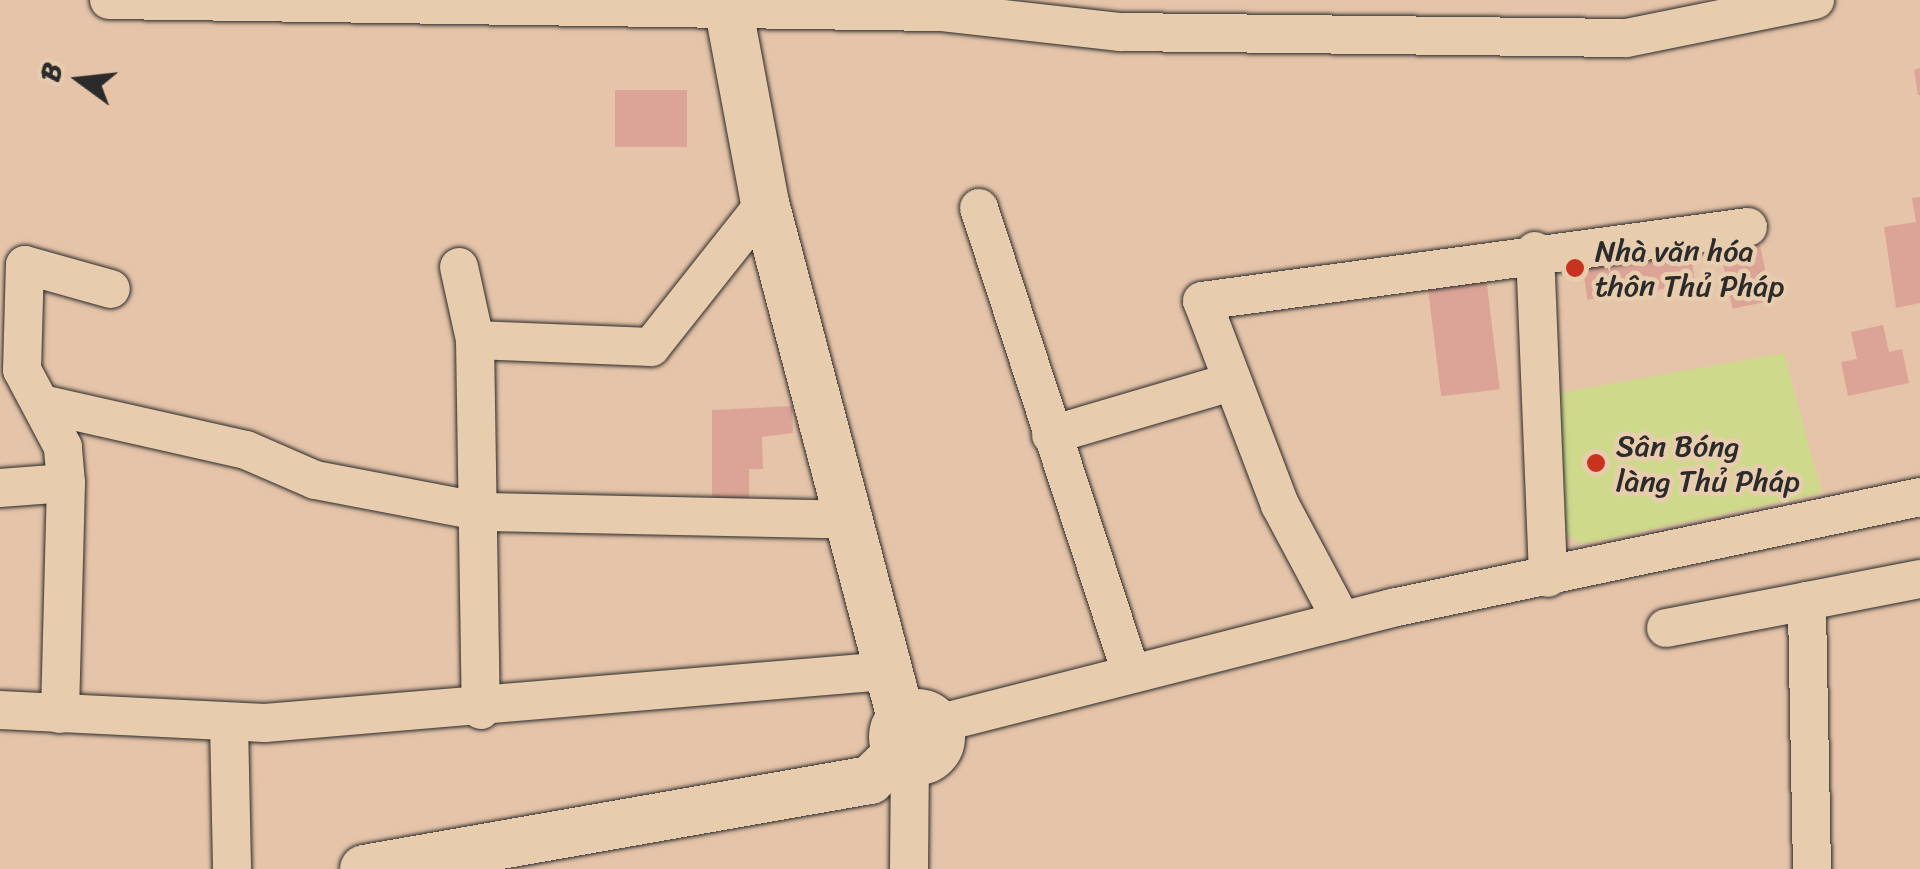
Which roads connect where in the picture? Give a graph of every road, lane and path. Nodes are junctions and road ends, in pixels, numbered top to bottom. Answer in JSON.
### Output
{"nodes":[{"id":1,"x":109,"y":0,"type":"edge"},
{"id":2,"x":1815,"y":0,"type":"edge"},
{"id":3,"x":728,"y":5,"type":"edge"},
{"id":4,"x":936,"y":6,"type":"edge"},
{"id":5,"x":1122,"y":16,"type":"edge"},
{"id":6,"x":765,"y":203,"type":"junction"},
{"id":7,"x":978,"y":208,"type":"dead end"},
{"id":8,"x":1748,"y":227,"type":"dead end"},
{"id":9,"x":1536,"y":251,"type":"junction"},
{"id":10,"x":12,"y":261,"type":"edge"},
{"id":11,"x":459,"y":266,"type":"dead end"},
{"id":12,"x":111,"y":290,"type":"dead end"},
{"id":13,"x":475,"y":340,"type":"junction"},
{"id":14,"x":1232,"y":382,"type":"junction"},
{"id":15,"x":42,"y":404,"type":"junction"},
{"id":16,"x":1051,"y":435,"type":"junction"},
{"id":17,"x":66,"y":483,"type":"junction"},
{"id":18,"x":0,"y":488,"type":"edge"},
{"id":19,"x":1920,"y":496,"type":"edge"},
{"id":20,"x":482,"y":512,"type":"junction"},
{"id":21,"x":850,"y":520,"type":"junction"},
{"id":22,"x":1548,"y":578,"type":"junction"},
{"id":23,"x":1920,"y":579,"type":"edge"},
{"id":24,"x":1807,"y":601,"type":"junction"},
{"id":25,"x":1342,"y":621,"type":"junction"},
{"id":26,"x":1666,"y":628,"type":"dead end"},
{"id":27,"x":885,"y":672,"type":"junction"},
{"id":28,"x":1131,"y":673,"type":"junction"},
{"id":29,"x":72,"y":687,"type":"junction"},
{"id":30,"x":0,"y":710,"type":"edge"},
{"id":31,"x":481,"y":710,"type":"junction"},
{"id":32,"x":229,"y":723,"type":"junction"},
{"id":33,"x":911,"y":739,"type":"junction"},
{"id":34,"x":232,"y":869,"type":"edge"},
{"id":35,"x":364,"y":869,"type":"edge"},
{"id":36,"x":909,"y":869,"type":"edge"},
{"id":37,"x":1812,"y":869,"type":"edge"}],
"edges":[{"from":1,"to":3,"type":"street"},
{"from":2,"to":5,"type":"street"},
{"from":3,"to":4,"type":"street"},
{"from":3,"to":6,"type":"street"},
{"from":4,"to":5,"type":"street"},
{"from":6,"to":13,"type":"street"},
{"from":6,"to":21,"type":"street"},
{"from":7,"to":16,"type":"street"},
{"from":8,"to":9,"type":"street"},
{"from":9,"to":14,"type":"street"},
{"from":9,"to":22,"type":"street"},
{"from":10,"to":12,"type":"street"},
{"from":10,"to":15,"type":"street"},
{"from":11,"to":13,"type":"street"},
{"from":13,"to":20,"type":"street"},
{"from":14,"to":16,"type":"street"},
{"from":14,"to":25,"type":"street"},
{"from":15,"to":17,"type":"street"},
{"from":15,"to":20,"type":"street"},
{"from":16,"to":28,"type":"street"},
{"from":17,"to":18,"type":"street"},
{"from":17,"to":29,"type":"street"},
{"from":19,"to":22,"type":"street"},
{"from":20,"to":21,"type":"street"},
{"from":20,"to":31,"type":"street"},
{"from":21,"to":27,"type":"street"},
{"from":22,"to":25,"type":"street"},
{"from":23,"to":24,"type":"street"},
{"from":24,"to":26,"type":"street"},
{"from":24,"to":37,"type":"street"},
{"from":25,"to":28,"type":"street"},
{"from":27,"to":31,"type":"street"},
{"from":27,"to":33,"type":"street"},
{"from":28,"to":33,"type":"street"},
{"from":29,"to":30,"type":"street"},
{"from":29,"to":32,"type":"street"},
{"from":31,"to":32,"type":"street"},
{"from":32,"to":34,"type":"street"},
{"from":33,"to":35,"type":"street"},
{"from":33,"to":36,"type":"street"}]}
